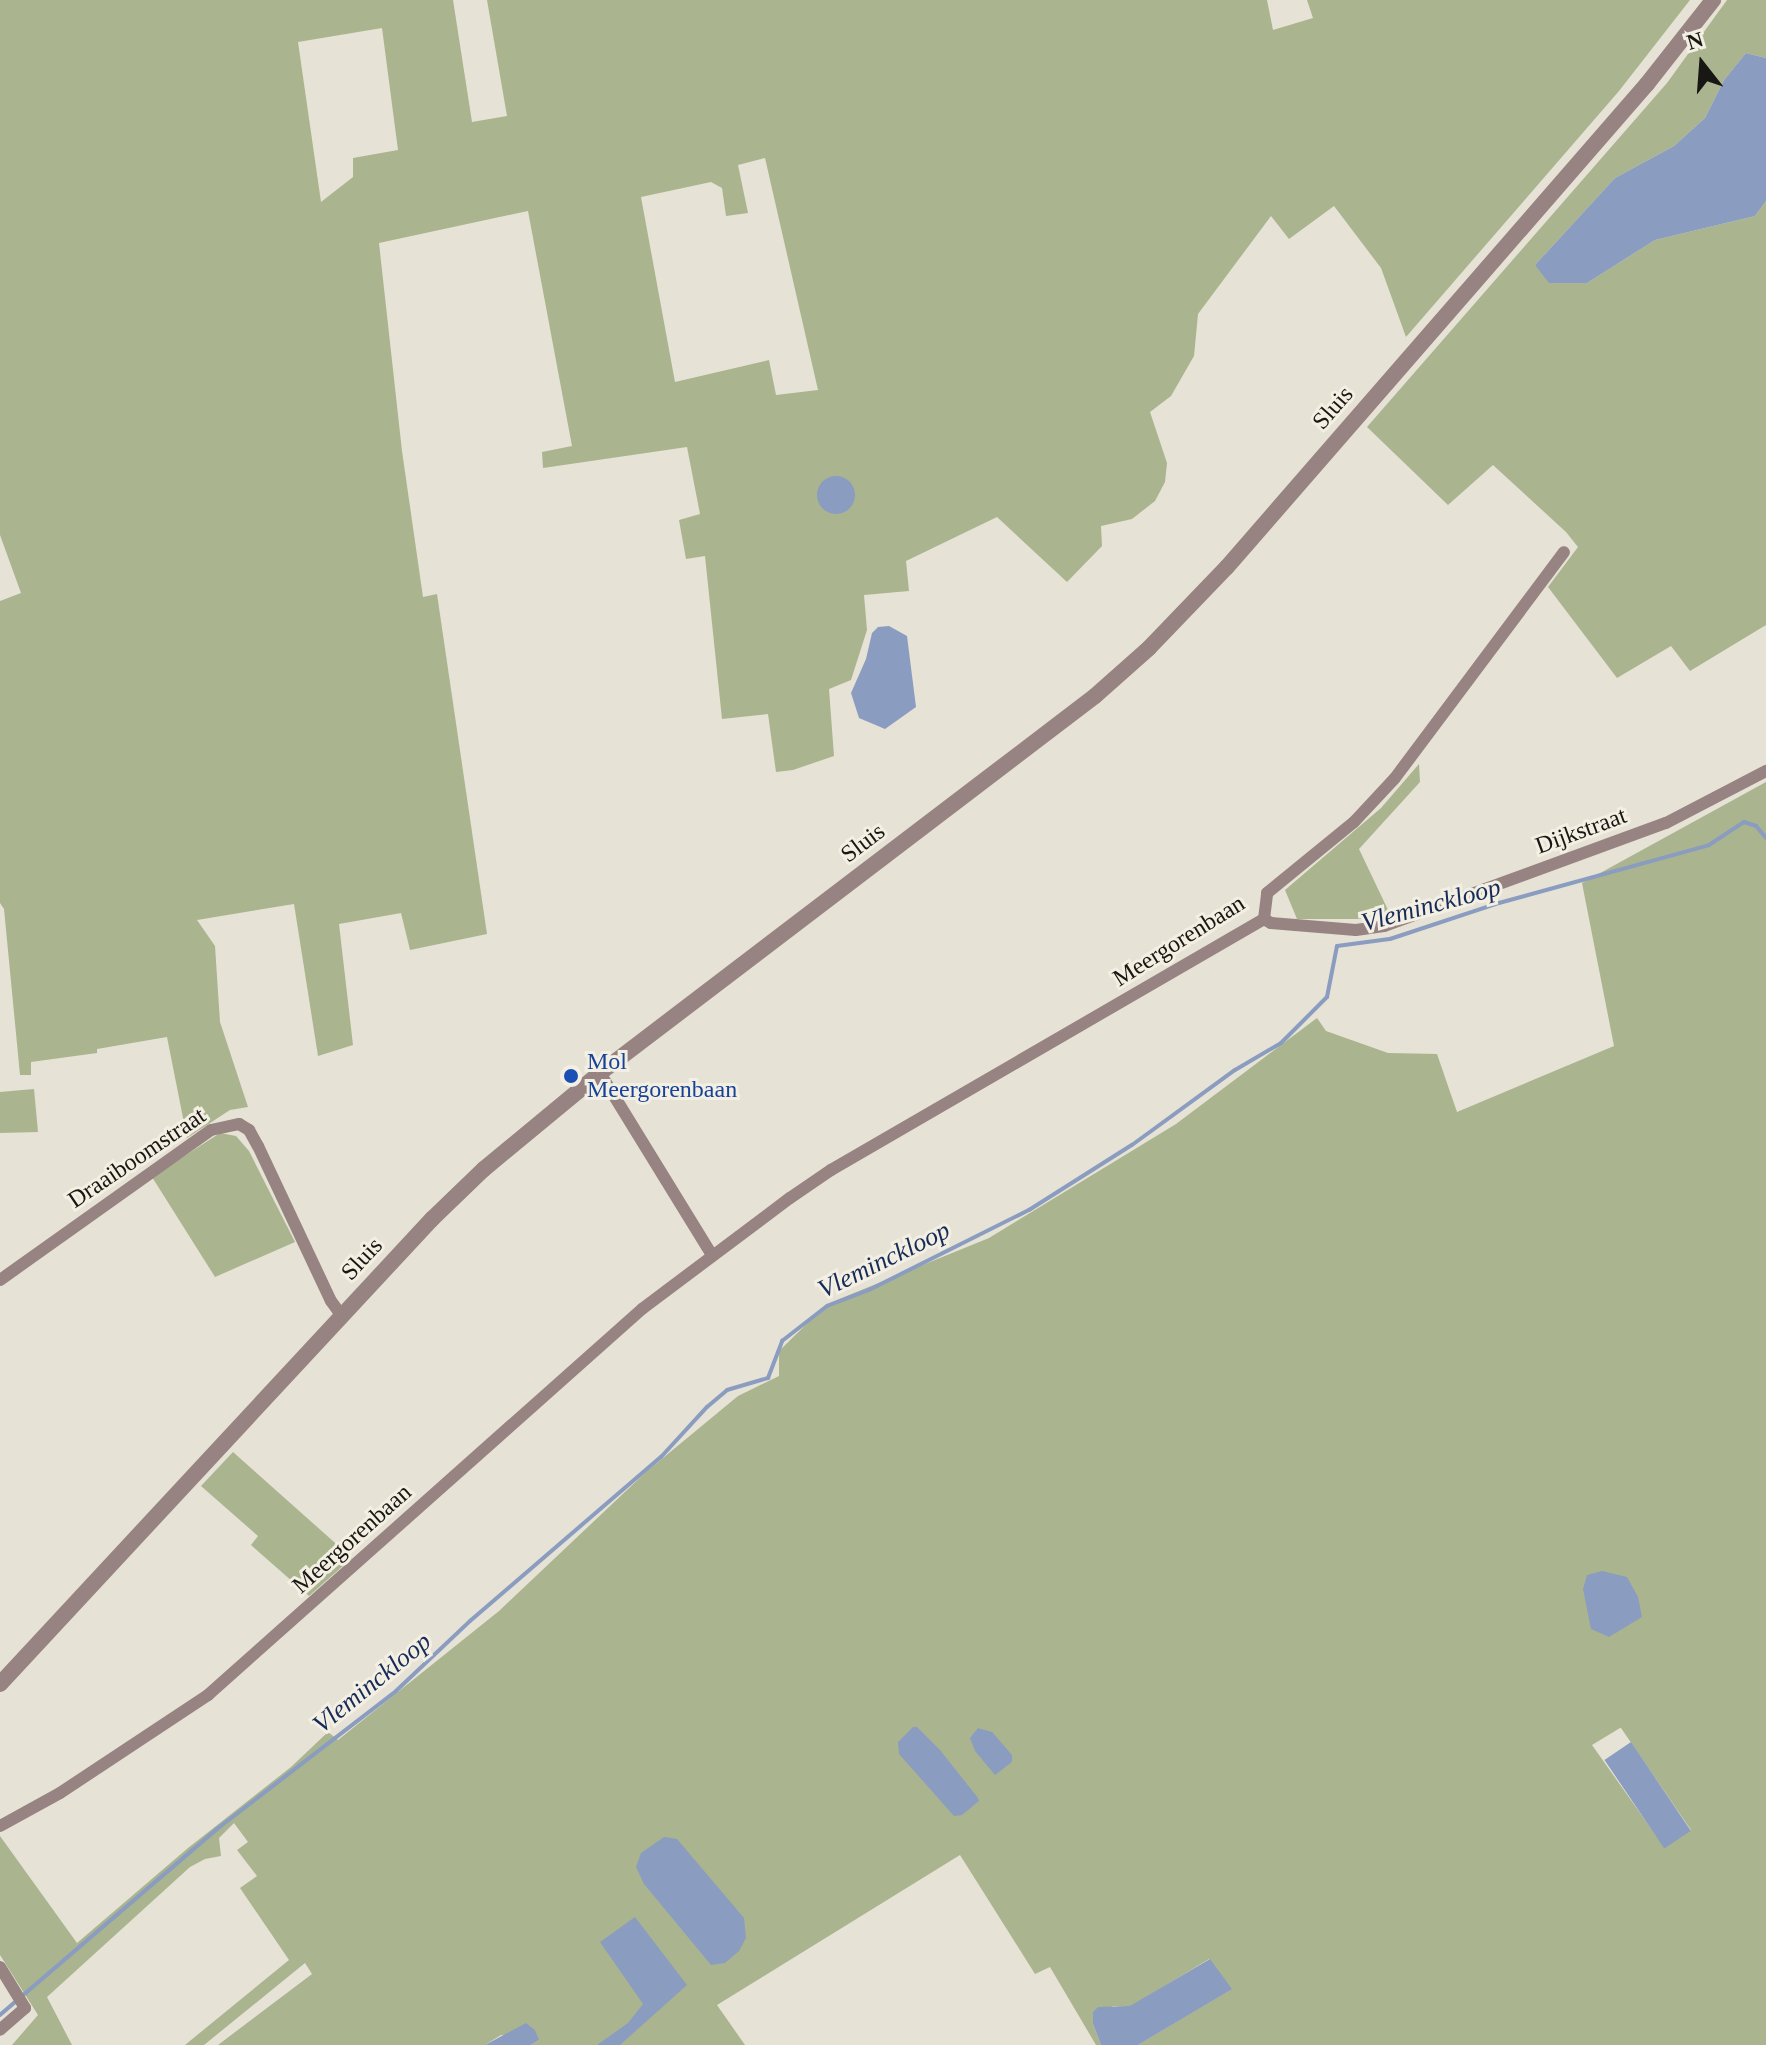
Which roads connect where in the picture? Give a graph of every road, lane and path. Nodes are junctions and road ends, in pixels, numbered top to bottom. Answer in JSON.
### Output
{"nodes":[{"id":1,"x":1713,"y":0,"type":"edge"},
{"id":2,"x":1564,"y":552,"type":"dead end"},
{"id":3,"x":1766,"y":771,"type":"edge"},
{"id":4,"x":1264,"y":919,"type":"junction"},
{"id":5,"x":600,"y":1073,"type":"junction"},
{"id":6,"x":712,"y":1255,"type":"junction"},
{"id":7,"x":0,"y":1280,"type":"edge"},
{"id":8,"x":342,"y":1316,"type":"junction"},
{"id":9,"x":0,"y":1684,"type":"edge"},
{"id":10,"x":0,"y":1826,"type":"edge"},
{"id":11,"x":0,"y":1967,"type":"edge"},
{"id":12,"x":0,"y":2030,"type":"edge"}],
"edges":[{"from":1,"to":5,"type":"street","name":"Sluis"},
{"from":2,"to":4,"type":"street","name":"Meergorenbaan"},
{"from":3,"to":4,"type":"street","name":"Dijkstraat"},
{"from":4,"to":6,"type":"street","name":"Meergorenbaan"},
{"from":5,"to":6,"type":"street"},
{"from":5,"to":8,"type":"street","name":"Sluis"},
{"from":6,"to":10,"type":"street","name":"Meergorenbaan"},
{"from":7,"to":8,"type":"street","name":"Draaiboomstraat"},
{"from":8,"to":9,"type":"street","name":"Sluis"},
{"from":11,"to":12,"type":"street"}]}
